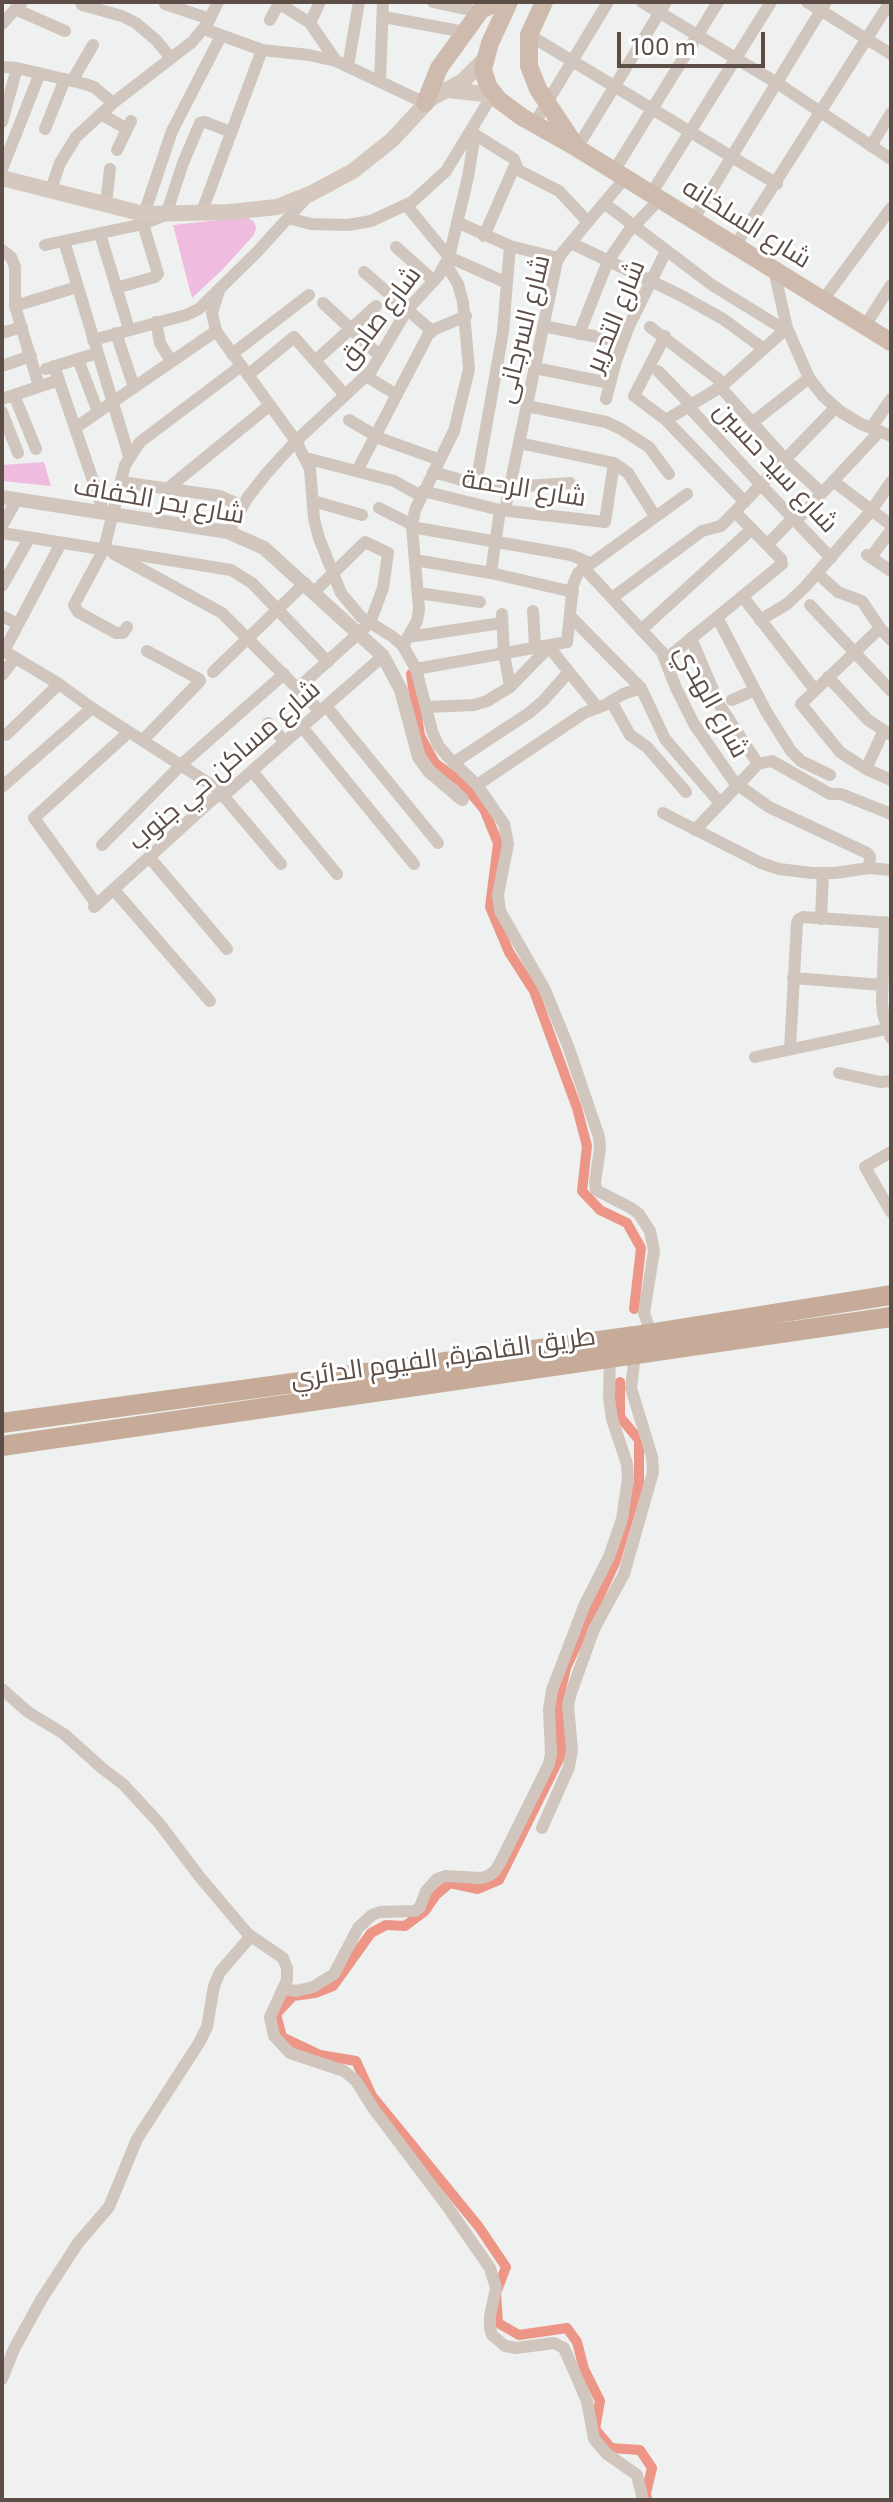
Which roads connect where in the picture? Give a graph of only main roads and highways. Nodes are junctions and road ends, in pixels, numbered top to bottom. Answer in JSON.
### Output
{"nodes":[{"id":1,"x":497,"y":2,"type":"edge"},
{"id":2,"x":509,"y":2,"type":"edge"},
{"id":3,"x":521,"y":2,"type":"edge"},
{"id":4,"x":541,"y":7,"type":"edge"},
{"id":5,"x":484,"y":60,"type":"junction"},
{"id":6,"x":447,"y":90,"type":"junction"},
{"id":7,"x":495,"y":96,"type":"junction"},
{"id":8,"x":425,"y":103,"type":"junction"},
{"id":9,"x":577,"y":148,"type":"junction"},
{"id":10,"x":2,"y":178,"type":"edge"},
{"id":11,"x":891,"y":342,"type":"edge"},
{"id":12,"x":891,"y":1295,"type":"edge"},
{"id":13,"x":891,"y":1317,"type":"edge"},
{"id":14,"x":680,"y":1338,"type":"junction"},
{"id":15,"x":640,"y":1341,"type":"junction"},
{"id":16,"x":2,"y":1423,"type":"edge"},
{"id":17,"x":2,"y":1446,"type":"edge"}],
"edges":[{"from":1,"to":8,"type":"main road"},
{"from":2,"to":5,"type":"main road"},
{"from":3,"to":4,"type":"main road"},
{"from":4,"to":9,"type":"main road"},
{"from":5,"to":6,"type":"main road"},
{"from":5,"to":7,"type":"main road"},
{"from":6,"to":7,"type":"main road"},
{"from":6,"to":8,"type":"main road"},
{"from":7,"to":9,"type":"main road","name":"شارع السلخانه"},
{"from":8,"to":10,"type":"main road"},
{"from":9,"to":11,"type":"main road","name":"شارع السلخانه"},
{"from":12,"to":14,"type":"highway","name":"طريق القاهرة, الفيوم الدائري"},
{"from":13,"to":14,"type":"highway","name":"طريق القاهرة, الفيوم الدائري"},
{"from":14,"to":15,"type":"highway","name":"طريق القاهرة, الفيوم الدائري"},
{"from":15,"to":16,"type":"highway","name":"طريق القاهرة, الفيوم الدائري"},
{"from":15,"to":17,"type":"highway","name":"طريق القاهرة, الفيوم الدائري"}]}
